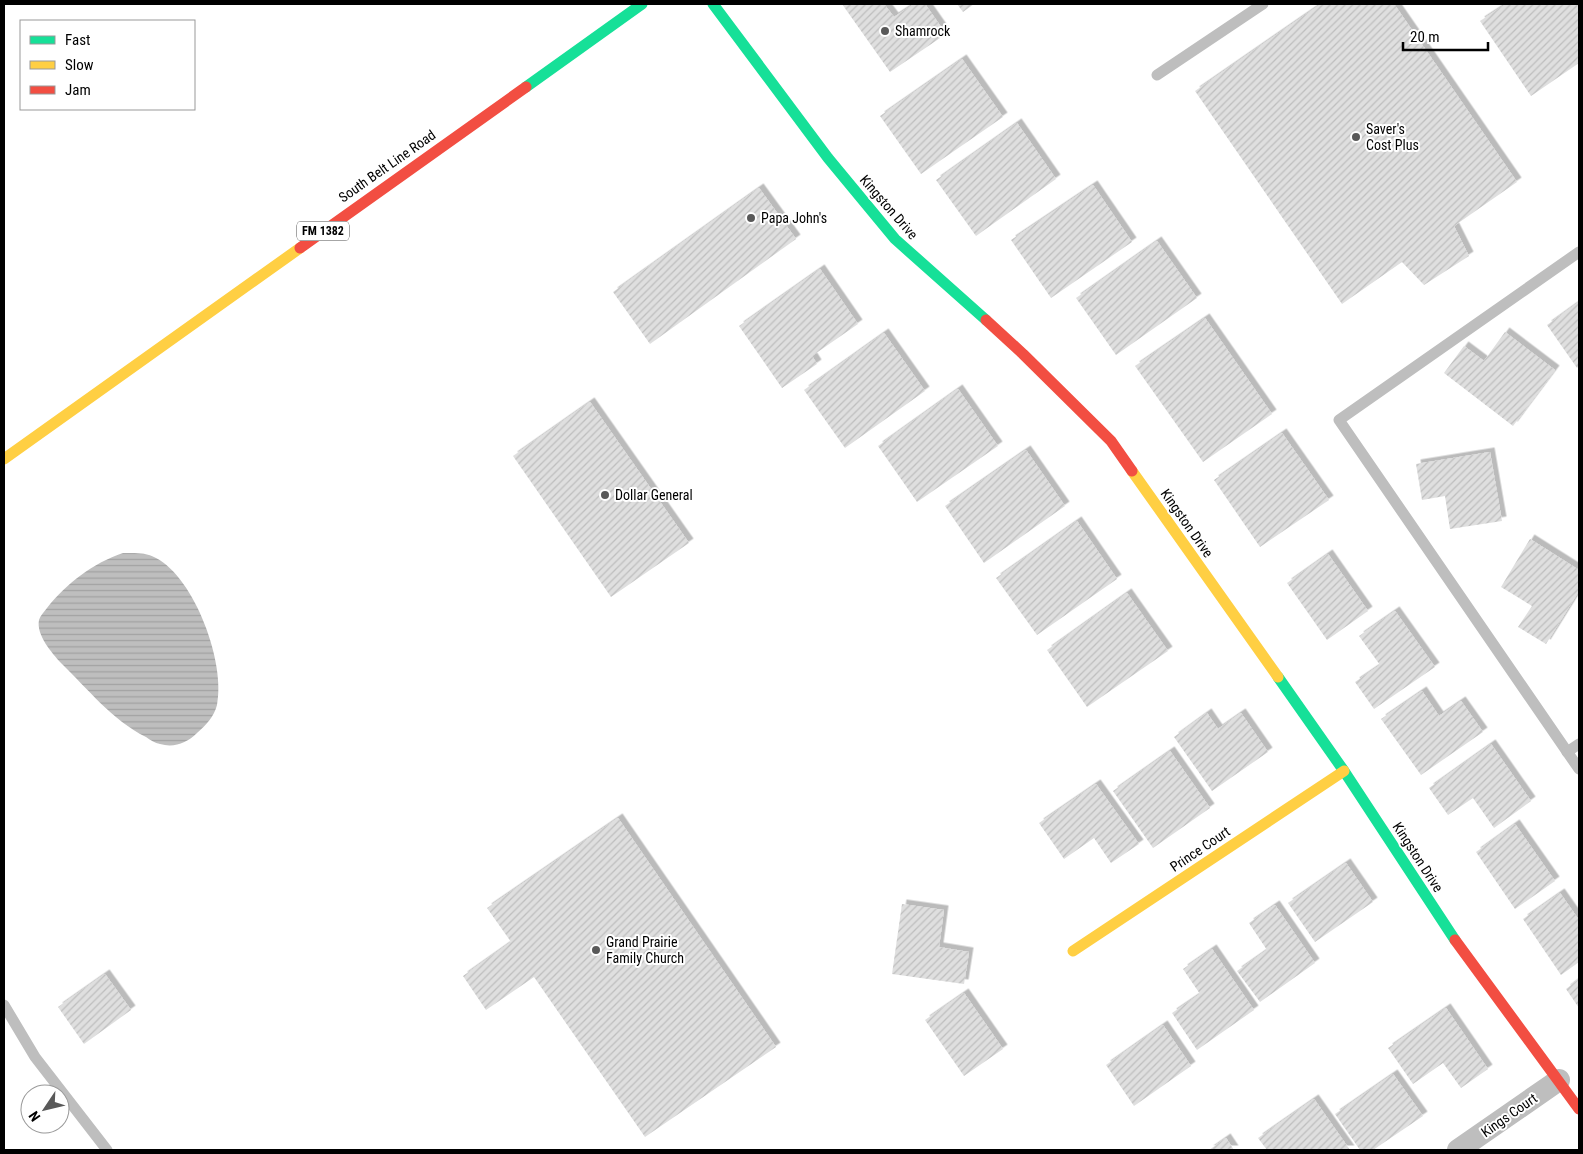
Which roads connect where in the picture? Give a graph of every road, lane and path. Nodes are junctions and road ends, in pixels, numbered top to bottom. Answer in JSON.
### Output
{"nodes":[{"id":1,"x":642,"y":4,"type":"edge"},
{"id":2,"x":713,"y":4,"type":"edge"},
{"id":3,"x":1263,"y":4,"type":"edge"},
{"id":4,"x":1157,"y":75,"type":"dead end"},
{"id":5,"x":1579,"y":252,"type":"edge"},
{"id":6,"x":4,"y":459,"type":"edge"},
{"id":7,"x":1579,"y":744,"type":"edge"},
{"id":8,"x":1567,"y":752,"type":"junction"},
{"id":9,"x":1579,"y":769,"type":"edge"},
{"id":10,"x":1344,"y":771,"type":"junction"},
{"id":11,"x":1073,"y":951,"type":"dead end"},
{"id":12,"x":4,"y":1005,"type":"edge"},
{"id":13,"x":1559,"y":1080,"type":"junction"},
{"id":14,"x":1579,"y":1109,"type":"edge"},
{"id":15,"x":107,"y":1150,"type":"edge"},
{"id":16,"x":1458,"y":1150,"type":"edge"}],
"edges":[{"from":1,"to":6,"type":"street","name":"South Belt Line Road","number":"FM 1382"},
{"from":2,"to":10,"type":"street","name":"Kingston Drive"},
{"from":3,"to":4,"type":"lane"},
{"from":5,"to":8,"type":"lane"},
{"from":7,"to":8,"type":"lane"},
{"from":8,"to":9,"type":"lane"},
{"from":10,"to":11,"type":"street","name":"Prince Court"},
{"from":10,"to":13,"type":"street","name":"Kingston Drive"},
{"from":12,"to":15,"type":"lane"},
{"from":13,"to":14,"type":"street","name":"Kingston Drive"},
{"from":13,"to":16,"type":"street","name":"Kings Court"}]}
